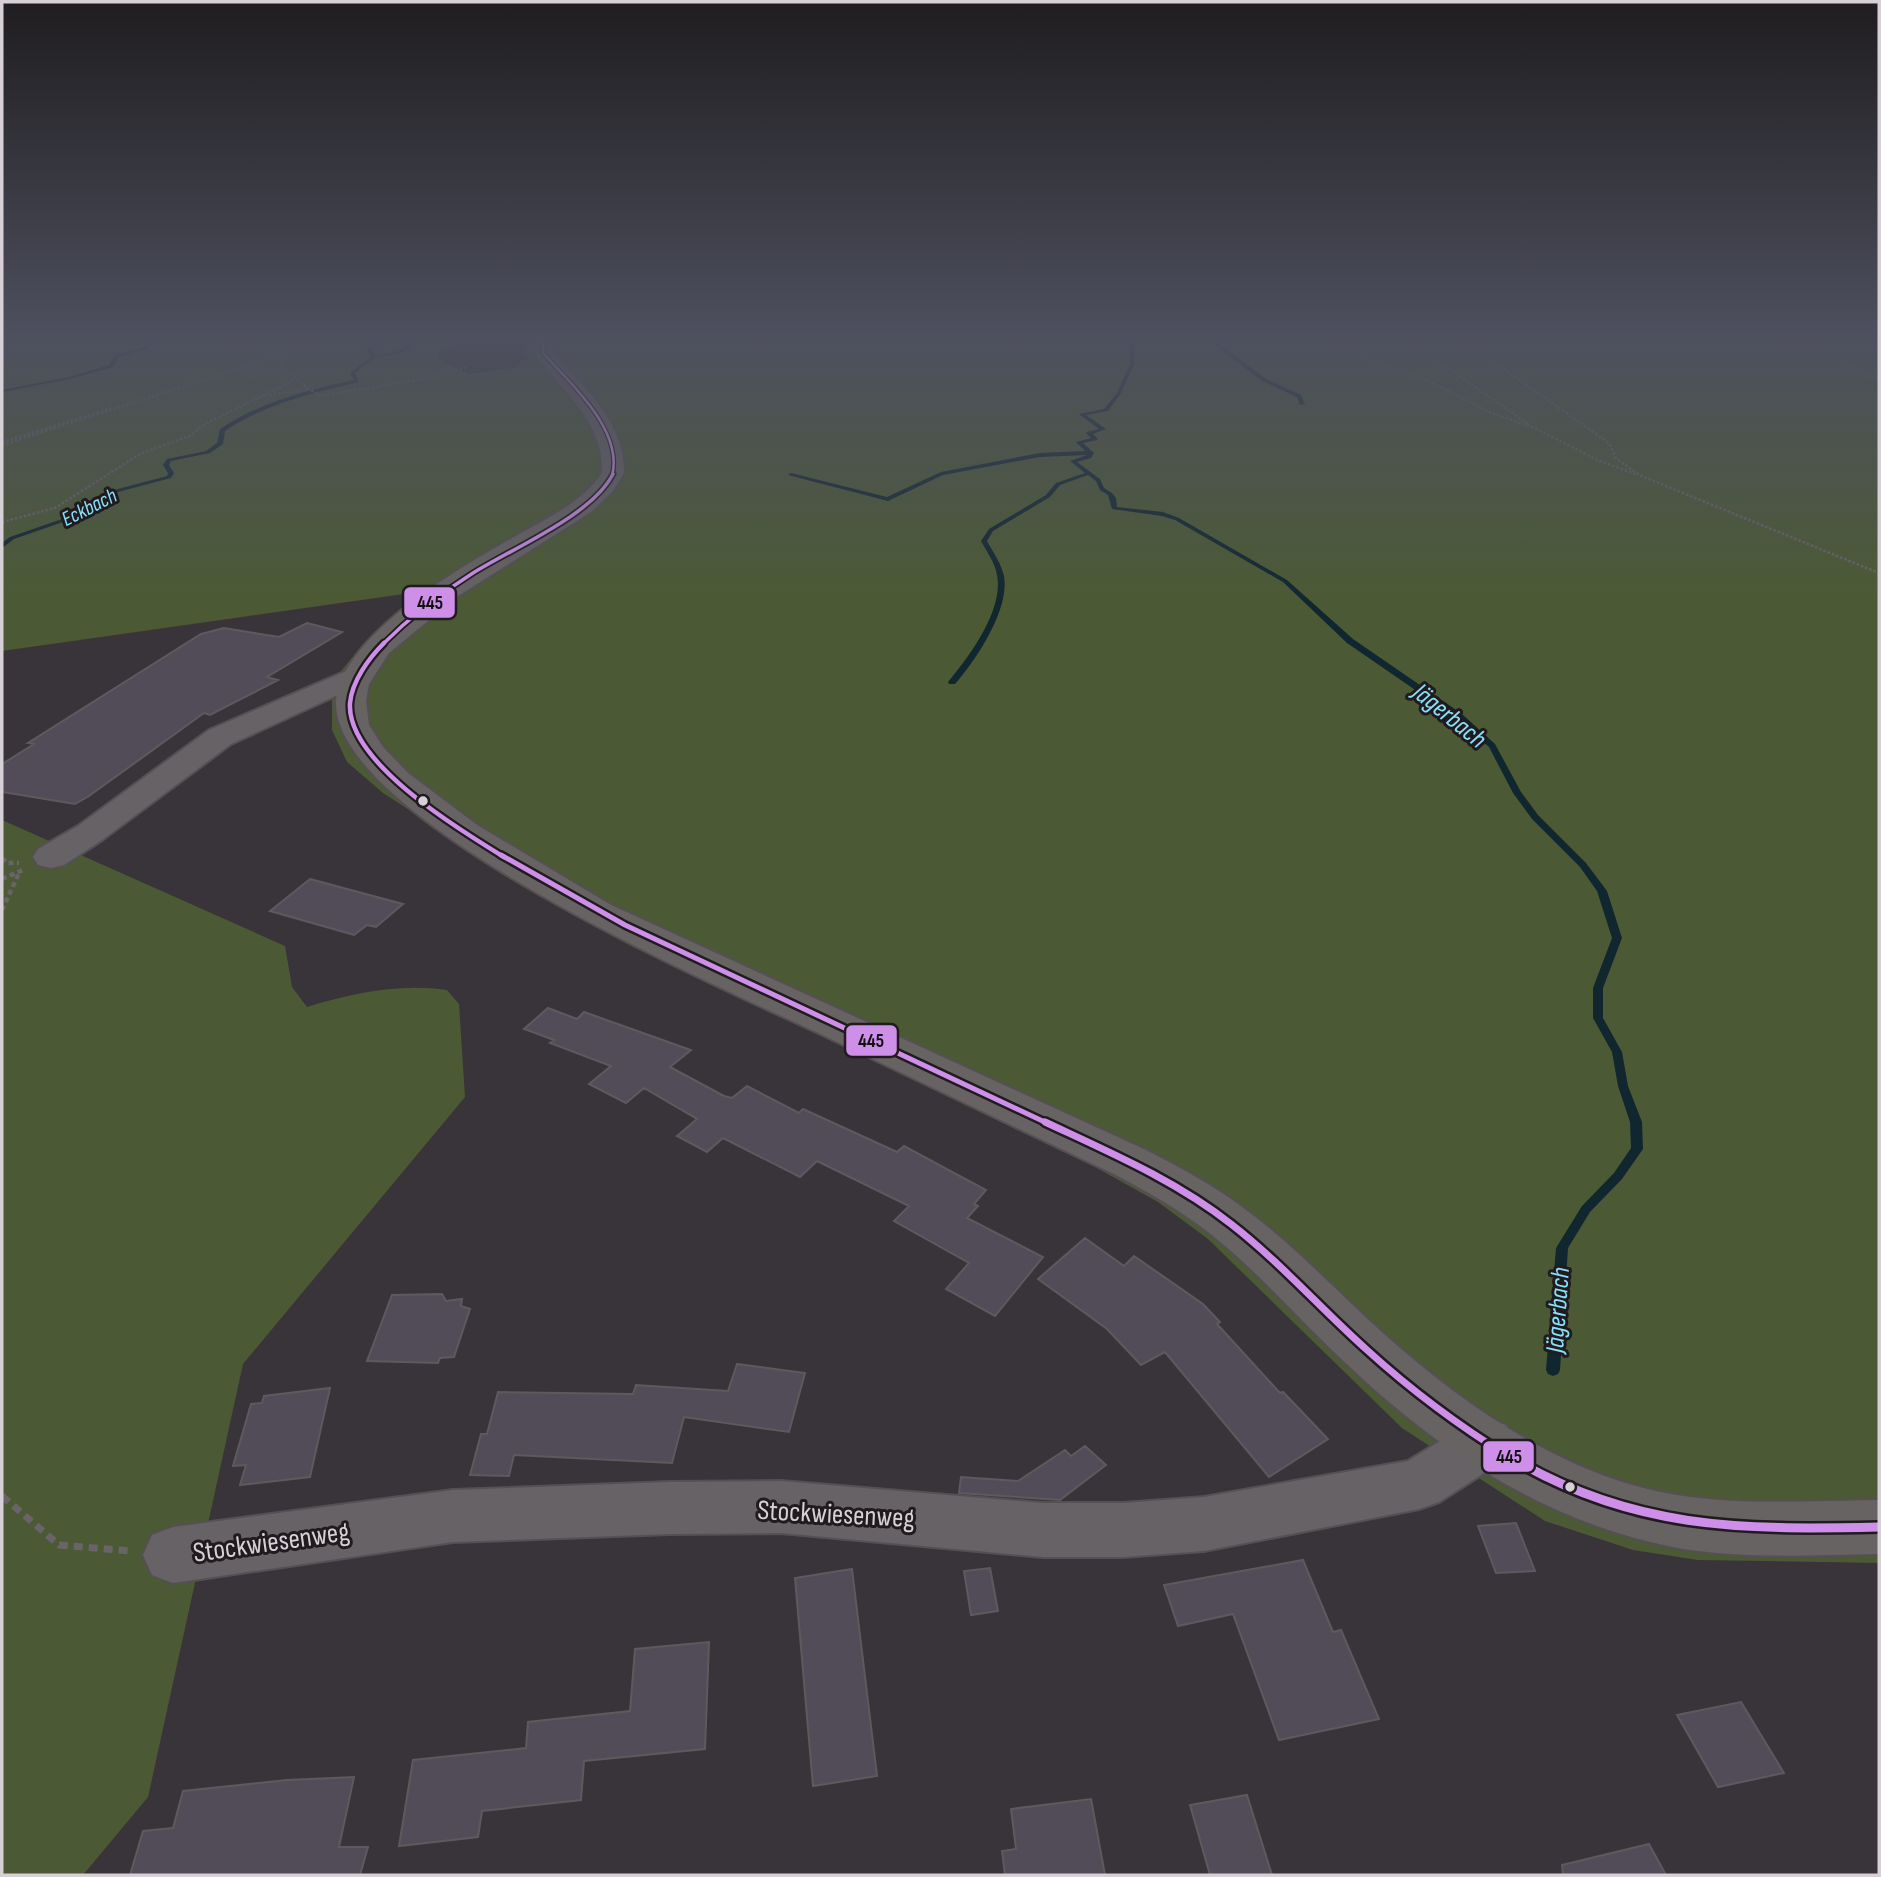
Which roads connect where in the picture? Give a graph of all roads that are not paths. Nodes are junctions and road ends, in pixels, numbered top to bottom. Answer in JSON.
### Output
{"nodes":[{"id":1,"x":603,"y":428,"type":"edge"},
{"id":2,"x":358,"y":675,"type":"junction"},
{"id":3,"x":51,"y":858,"type":"dead end"},
{"id":4,"x":1486,"y":1442,"type":"junction"},
{"id":5,"x":1879,"y":1527,"type":"edge"},
{"id":6,"x":173,"y":1555,"type":"road end"}],
"edges":[{"from":1,"to":2,"type":"main road"},
{"from":2,"to":3,"type":"street"},
{"from":2,"to":4,"type":"main road"},
{"from":4,"to":5,"type":"main road"},
{"from":4,"to":6,"type":"street","name":"Stockwiesenweg"}]}
